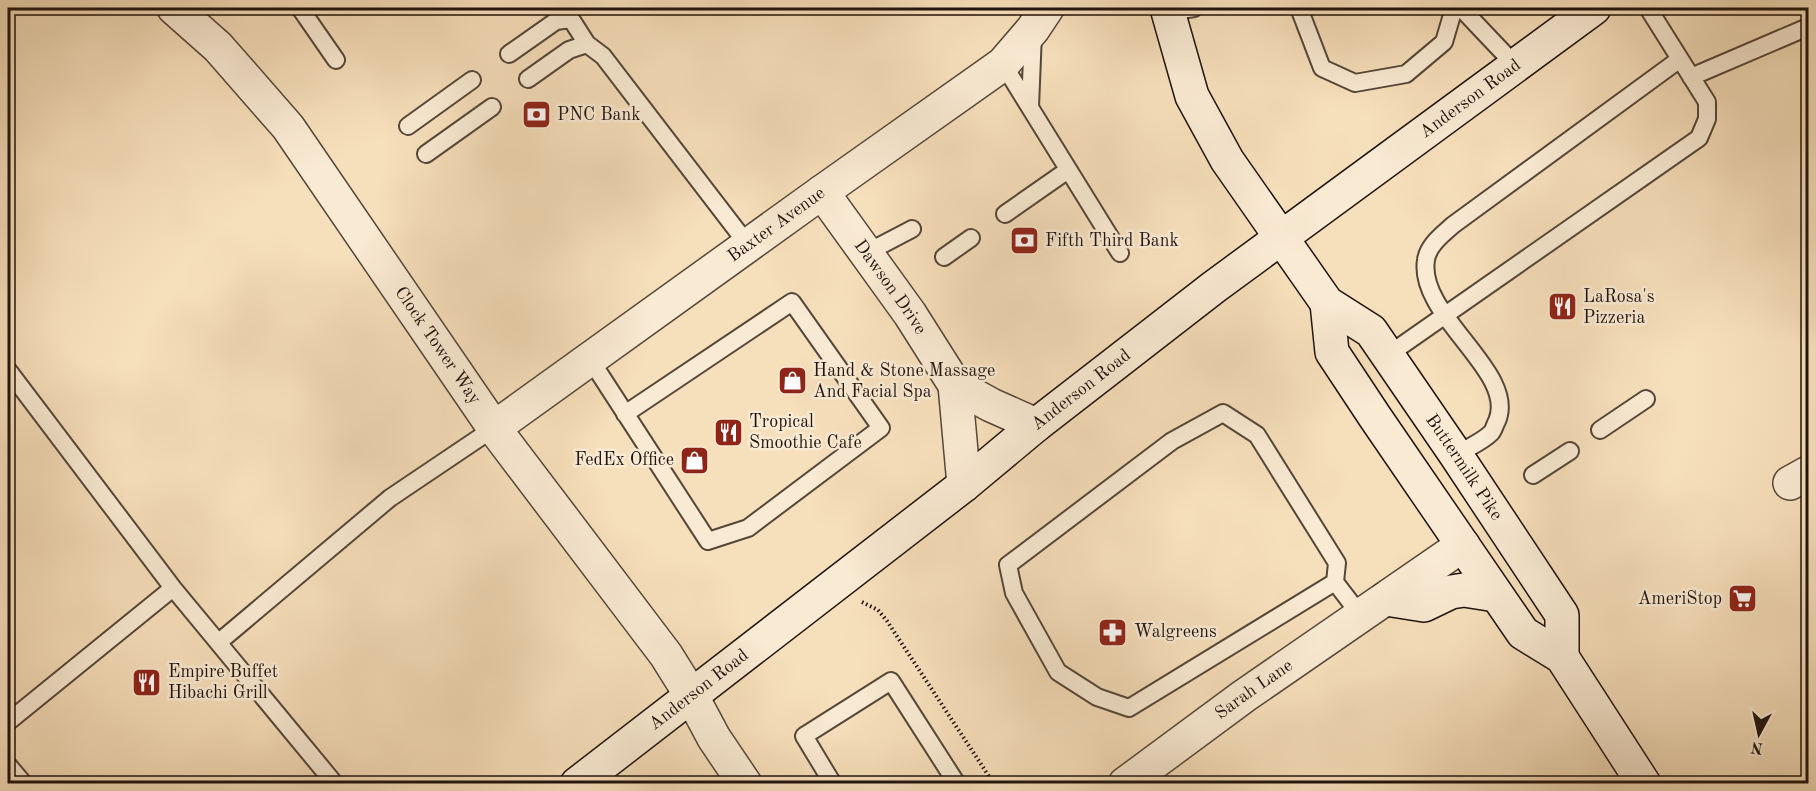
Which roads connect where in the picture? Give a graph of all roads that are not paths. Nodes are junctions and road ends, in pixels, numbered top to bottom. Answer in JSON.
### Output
{"nodes":[{"id":1,"x":174,"y":8,"type":"edge"},
{"id":2,"x":300,"y":8,"type":"edge"},
{"id":3,"x":1299,"y":8,"type":"edge"},
{"id":4,"x":1454,"y":8,"type":"edge"},
{"id":5,"x":1461,"y":8,"type":"edge"},
{"id":6,"x":1594,"y":8,"type":"edge"},
{"id":7,"x":1648,"y":8,"type":"edge"},
{"id":8,"x":1176,"y":9,"type":"edge"},
{"id":9,"x":1040,"y":18,"type":"edge"},
{"id":10,"x":1809,"y":27,"type":"edge"},
{"id":11,"x":587,"y":44,"type":"junction"},
{"id":12,"x":509,"y":54,"type":"dead end"},
{"id":13,"x":1680,"y":59,"type":"junction"},
{"id":14,"x":336,"y":60,"type":"dead end"},
{"id":15,"x":1004,"y":64,"type":"junction"},
{"id":16,"x":1515,"y":65,"type":"junction"},
{"id":17,"x":1691,"y":77,"type":"junction"},
{"id":18,"x":528,"y":79,"type":"dead end"},
{"id":19,"x":472,"y":80,"type":"dead end"},
{"id":20,"x":492,"y":107,"type":"dead end"},
{"id":21,"x":1030,"y":107,"type":"junction"},
{"id":22,"x":408,"y":126,"type":"dead end"},
{"id":23,"x":426,"y":154,"type":"dead end"},
{"id":24,"x":1068,"y":170,"type":"junction"},
{"id":25,"x":822,"y":192,"type":"junction"},
{"id":26,"x":1005,"y":214,"type":"dead end"},
{"id":27,"x":912,"y":229,"type":"dead end"},
{"id":28,"x":971,"y":238,"type":"dead end"},
{"id":29,"x":1282,"y":238,"type":"junction"},
{"id":30,"x":748,"y":245,"type":"junction"},
{"id":31,"x":866,"y":253,"type":"junction"},
{"id":32,"x":1120,"y":253,"type":"dead end"},
{"id":33,"x":944,"y":257,"type":"dead end"},
{"id":34,"x":1327,"y":303,"type":"junction"},
{"id":35,"x":1445,"y":316,"type":"junction"},
{"id":36,"x":1388,"y":355,"type":"junction"},
{"id":37,"x":590,"y":359,"type":"junction"},
{"id":38,"x":8,"y":370,"type":"edge"},
{"id":39,"x":955,"y":385,"type":"junction"},
{"id":40,"x":1646,"y":399,"type":"dead end"},
{"id":41,"x":625,"y":414,"type":"junction"},
{"id":42,"x":1036,"y":425,"type":"junction"},
{"id":43,"x":494,"y":428,"type":"junction"},
{"id":44,"x":1600,"y":430,"type":"dead end"},
{"id":45,"x":1570,"y":451,"type":"dead end"},
{"id":46,"x":1456,"y":455,"type":"junction"},
{"id":47,"x":1533,"y":476,"type":"dead end"},
{"id":48,"x":964,"y":485,"type":"junction"},
{"id":49,"x":1463,"y":544,"type":"junction"},
{"id":50,"x":1335,"y":582,"type":"junction"},
{"id":51,"x":173,"y":588,"type":"junction"},
{"id":52,"x":1496,"y":595,"type":"junction"},
{"id":53,"x":1373,"y":608,"type":"junction"},
{"id":54,"x":219,"y":642,"type":"junction"},
{"id":55,"x":1562,"y":657,"type":"junction"},
{"id":56,"x":691,"y":695,"type":"junction"},
{"id":57,"x":8,"y":722,"type":"edge"},
{"id":58,"x":8,"y":765,"type":"edge"},
{"id":59,"x":24,"y":783,"type":"edge"},
{"id":60,"x":335,"y":783,"type":"edge"},
{"id":61,"x":577,"y":783,"type":"edge"},
{"id":62,"x":745,"y":783,"type":"edge"},
{"id":63,"x":833,"y":783,"type":"edge"},
{"id":64,"x":957,"y":783,"type":"edge"},
{"id":65,"x":1125,"y":783,"type":"edge"},
{"id":66,"x":1644,"y":783,"type":"edge"}],
"edges":[{"from":1,"to":43,"type":"street","name":"Clock Tower Way"},
{"from":2,"to":14,"type":"lane"},
{"from":3,"to":4,"type":"lane"},
{"from":5,"to":16,"type":"lane"},
{"from":6,"to":16,"type":"street","name":"Anderson Road"},
{"from":7,"to":13,"type":"lane"},
{"from":8,"to":29,"type":"street","name":"Buttermilk Pike"},
{"from":9,"to":15,"type":"street","name":"Baxter Avenue"},
{"from":9,"to":21,"type":"lane"},
{"from":10,"to":17,"type":"lane"},
{"from":11,"to":12,"type":"lane"},
{"from":11,"to":18,"type":"lane"},
{"from":11,"to":30,"type":"lane"},
{"from":13,"to":17,"type":"lane"},
{"from":13,"to":35,"type":"lane"},
{"from":15,"to":21,"type":"lane"},
{"from":15,"to":25,"type":"street","name":"Baxter Avenue"},
{"from":16,"to":29,"type":"street","name":"Anderson Road"},
{"from":17,"to":35,"type":"lane"},
{"from":19,"to":22,"type":"lane"},
{"from":20,"to":23,"type":"lane"},
{"from":21,"to":24,"type":"lane"},
{"from":24,"to":26,"type":"lane"},
{"from":24,"to":32,"type":"lane"},
{"from":25,"to":30,"type":"street","name":"Baxter Avenue"},
{"from":25,"to":31,"type":"street","name":"Dawson Drive"},
{"from":27,"to":31,"type":"lane"},
{"from":28,"to":33,"type":"lane"},
{"from":29,"to":34,"type":"street","name":"Buttermilk Pike"},
{"from":29,"to":42,"type":"street","name":"Anderson Road"},
{"from":30,"to":37,"type":"street","name":"Baxter Avenue"},
{"from":31,"to":39,"type":"street","name":"Dawson Drive"},
{"from":34,"to":36,"type":"street","name":"Buttermilk Pike"},
{"from":34,"to":49,"type":"street","name":"Buttermilk Pike"},
{"from":35,"to":36,"type":"lane"},
{"from":35,"to":46,"type":"lane"},
{"from":36,"to":46,"type":"street","name":"Buttermilk Pike"},
{"from":37,"to":41,"type":"lane"},
{"from":37,"to":43,"type":"street","name":"Baxter Avenue"},
{"from":38,"to":51,"type":"lane"},
{"from":39,"to":42,"type":"street","name":"Dawson Drive"},
{"from":39,"to":48,"type":"street","name":"Dawson Drive"},
{"from":40,"to":44,"type":"lane"},
{"from":41,"to":41,"type":"lane"},
{"from":42,"to":48,"type":"street","name":"Anderson Road"},
{"from":43,"to":54,"type":"lane"},
{"from":43,"to":56,"type":"street","name":"Clock Tower Way"},
{"from":45,"to":47,"type":"lane"},
{"from":46,"to":55,"type":"street","name":"Buttermilk Pike"},
{"from":48,"to":56,"type":"street","name":"Anderson Road"},
{"from":49,"to":52,"type":"street","name":"Buttermilk Pike"},
{"from":49,"to":53,"type":"street","name":"Sarah Lane"},
{"from":50,"to":50,"type":"lane"},
{"from":50,"to":53,"type":"lane"},
{"from":51,"to":54,"type":"lane"},
{"from":51,"to":57,"type":"lane"},
{"from":52,"to":53,"type":"street"},
{"from":52,"to":55,"type":"street","name":"Buttermilk Pike"},
{"from":53,"to":65,"type":"street","name":"Sarah Lane"},
{"from":54,"to":60,"type":"lane"},
{"from":55,"to":66,"type":"street","name":"Buttermilk Pike"},
{"from":56,"to":61,"type":"street","name":"Anderson Road"},
{"from":56,"to":62,"type":"street","name":"Clock Tower Way"},
{"from":58,"to":59,"type":"lane"},
{"from":63,"to":64,"type":"lane"}]}
